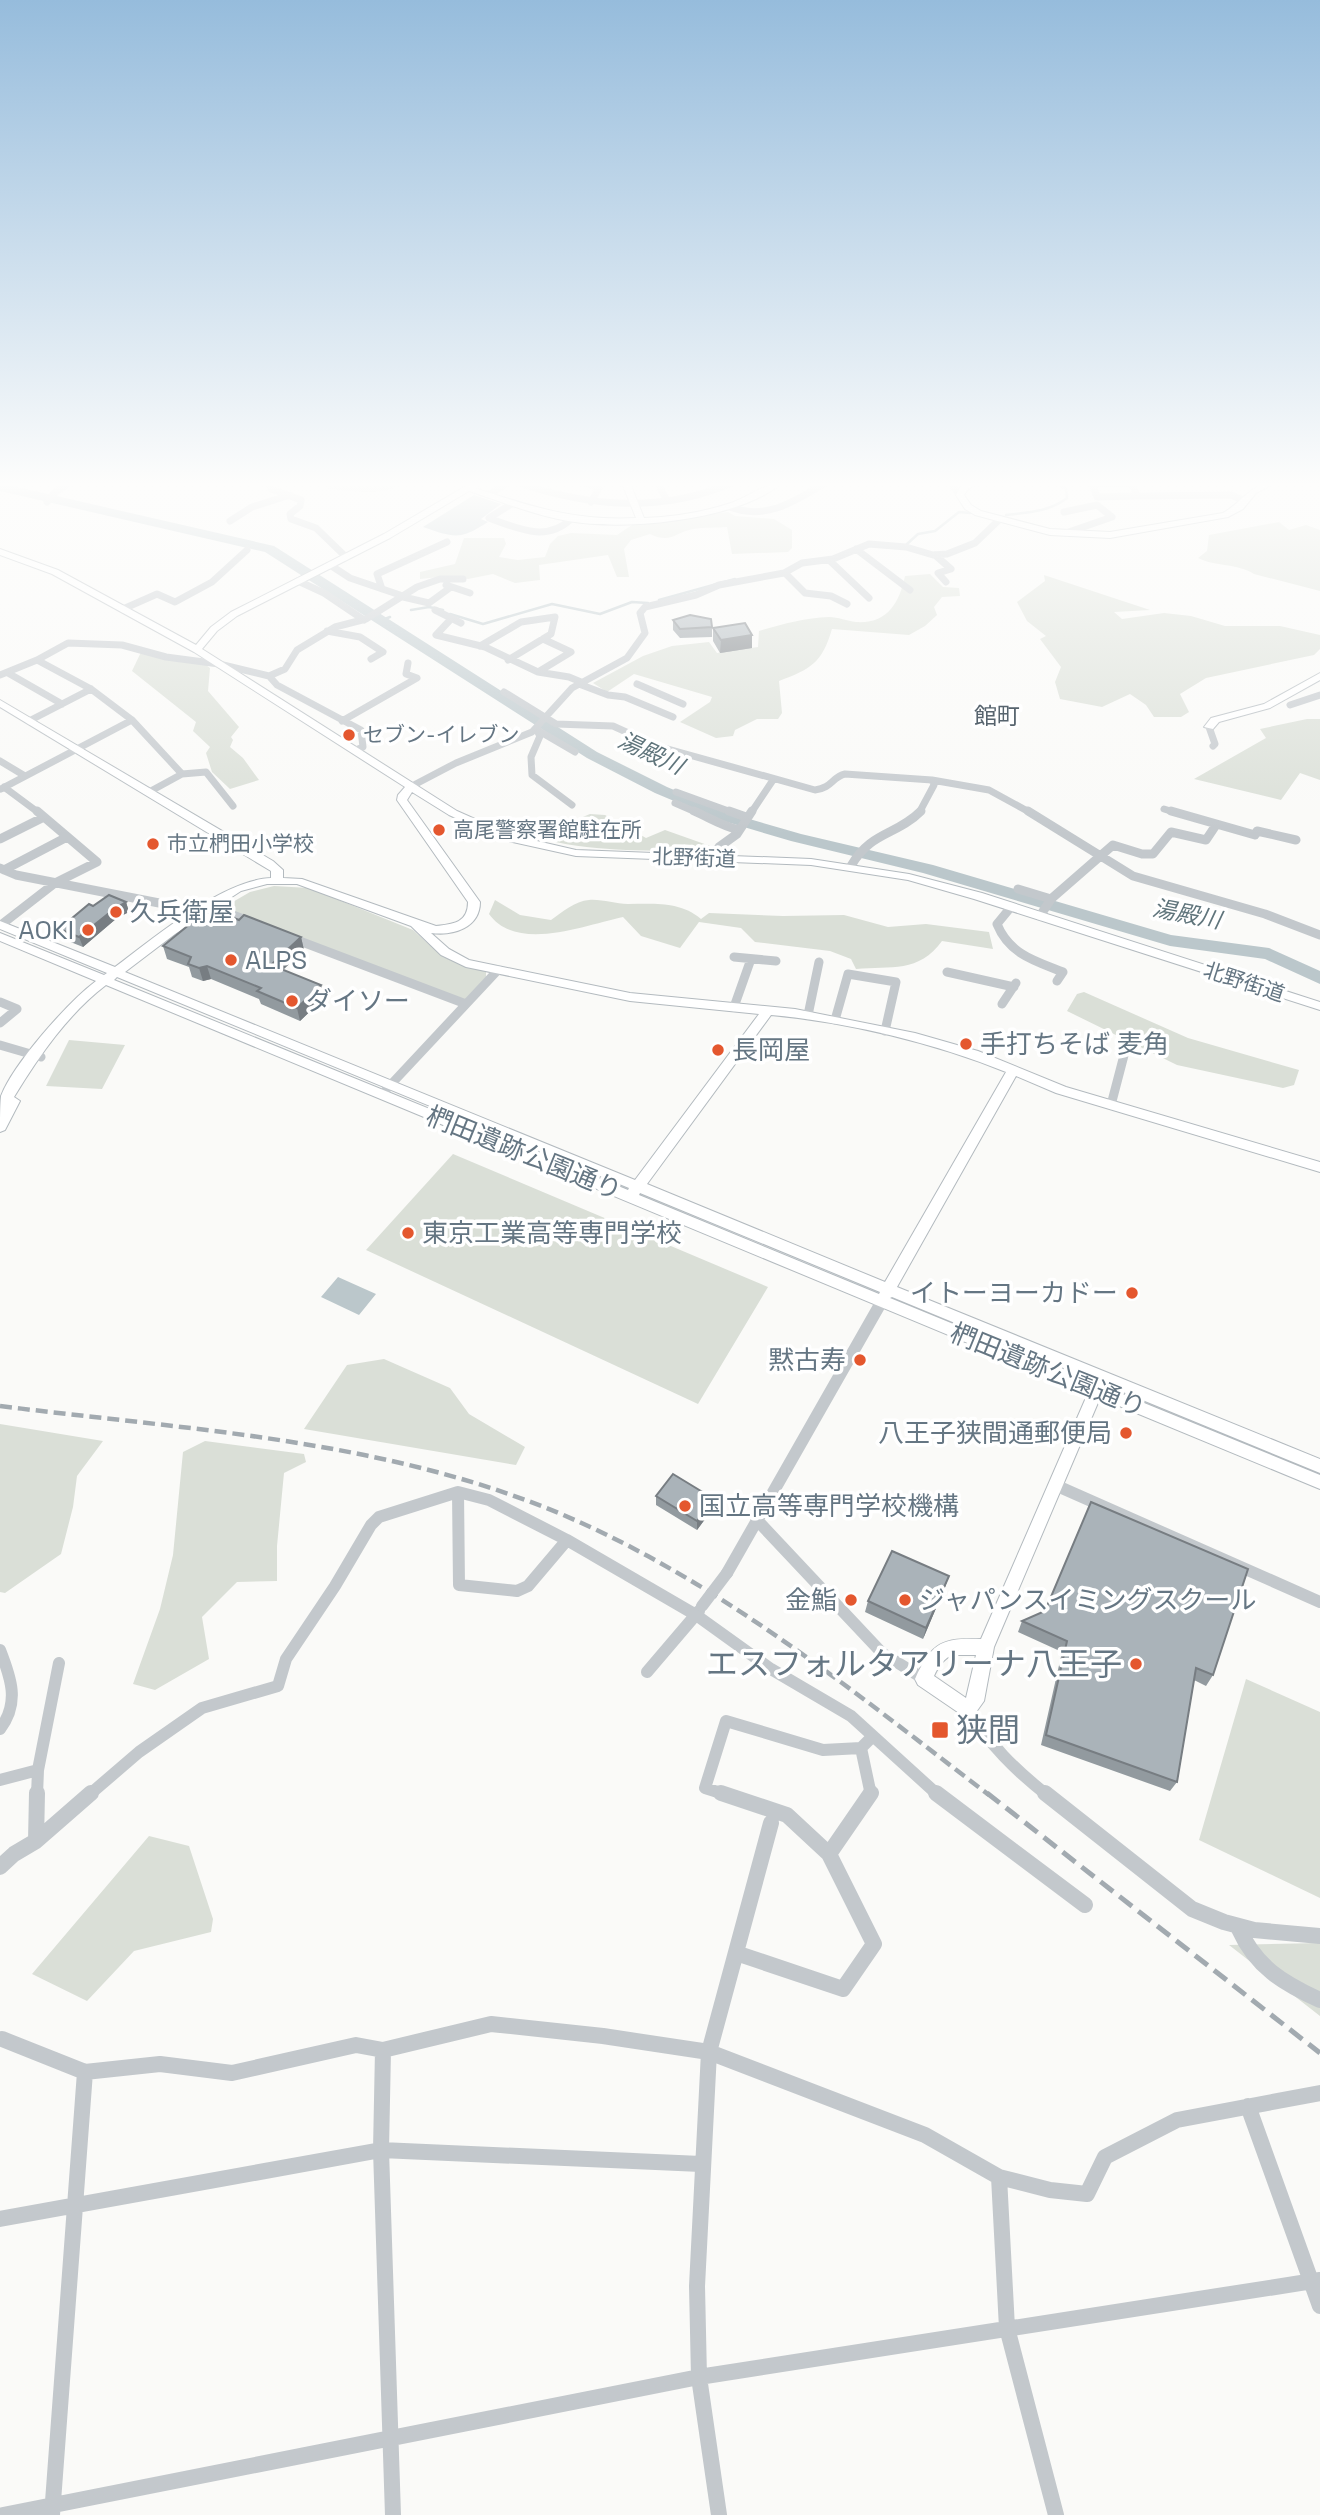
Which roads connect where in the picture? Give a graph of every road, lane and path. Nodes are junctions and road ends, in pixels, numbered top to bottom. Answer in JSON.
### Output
{"nodes":[{"id":1,"x":107,"y":600,"type":"edge"},
{"id":2,"x":143,"y":600,"type":"edge"},
{"id":3,"x":261,"y":600,"type":"edge"},
{"id":4,"x":336,"y":600,"type":"edge"},
{"id":5,"x":394,"y":600,"type":"edge"},
{"id":6,"x":673,"y":600,"type":"edge"},
{"id":7,"x":840,"y":600,"type":"edge"},
{"id":8,"x":847,"y":604,"type":"dead end"},
{"id":9,"x":123,"y":609,"type":"junction"},
{"id":10,"x":435,"y":610,"type":"dead end"},
{"id":11,"x":365,"y":619,"type":"junction"},
{"id":12,"x":451,"y":619,"type":"junction"},
{"id":13,"x":461,"y":623,"type":"dead end"},
{"id":14,"x":327,"y":631,"type":"junction"},
{"id":15,"x":543,"y":639,"type":"junction"},
{"id":16,"x":479,"y":646,"type":"junction"},
{"id":17,"x":197,"y":650,"type":"junction"},
{"id":18,"x":469,"y":653,"type":"dead end"},
{"id":19,"x":371,"y":659,"type":"dead end"},
{"id":20,"x":37,"y":660,"type":"junction"},
{"id":21,"x":508,"y":660,"type":"junction"},
{"id":22,"x":408,"y":663,"type":"dead end"},
{"id":23,"x":219,"y":664,"type":"junction"},
{"id":24,"x":538,"y":673,"type":"junction"},
{"id":25,"x":4,"y":674,"type":"edge"},
{"id":26,"x":269,"y":676,"type":"junction"},
{"id":27,"x":1320,"y":676,"type":"edge"},
{"id":28,"x":580,"y":683,"type":"junction"},
{"id":29,"x":637,"y":684,"type":"dead end"},
{"id":30,"x":277,"y":685,"type":"junction"},
{"id":31,"x":91,"y":690,"type":"junction"},
{"id":32,"x":503,"y":692,"type":"dead end"},
{"id":33,"x":654,"y":692,"type":"junction"},
{"id":34,"x":1320,"y":695,"type":"edge"},
{"id":35,"x":271,"y":698,"type":"junction"},
{"id":36,"x":1299,"y":701,"type":"junction"},
{"id":37,"x":638,"y":703,"type":"junction"},
{"id":38,"x":1290,"y":703,"type":"junction"},
{"id":39,"x":62,"y":704,"type":"junction"},
{"id":40,"x":683,"y":704,"type":"dead end"},
{"id":41,"x":3,"y":708,"type":"edge"},
{"id":42,"x":673,"y":717,"type":"dead end"},
{"id":43,"x":544,"y":718,"type":"junction"},
{"id":44,"x":132,"y":720,"type":"junction"},
{"id":45,"x":29,"y":721,"type":"junction"},
{"id":46,"x":342,"y":722,"type":"junction"},
{"id":47,"x":1209,"y":727,"type":"joint"},
{"id":48,"x":538,"y":729,"type":"junction"},
{"id":49,"x":1213,"y":746,"type":"dead end"},
{"id":50,"x":76,"y":749,"type":"junction"},
{"id":51,"x":356,"y":750,"type":"junction"},
{"id":52,"x":575,"y":752,"type":"dead end"},
{"id":53,"x":0,"y":761,"type":"edge"},
{"id":54,"x":182,"y":774,"type":"junction"},
{"id":55,"x":25,"y":776,"type":"junction"},
{"id":56,"x":773,"y":780,"type":"junction"},
{"id":57,"x":932,"y":780,"type":"junction"},
{"id":58,"x":412,"y":786,"type":"junction"},
{"id":59,"x":2,"y":788,"type":"edge"},
{"id":60,"x":149,"y":792,"type":"junction"},
{"id":61,"x":676,"y":792,"type":"dead end"},
{"id":62,"x":675,"y":803,"type":"dead end"},
{"id":63,"x":572,"y":805,"type":"dead end"},
{"id":64,"x":233,"y":806,"type":"dead end"},
{"id":65,"x":1164,"y":809,"type":"dead end"},
{"id":66,"x":42,"y":818,"type":"junction"},
{"id":67,"x":746,"y":818,"type":"junction"},
{"id":68,"x":1216,"y":825,"type":"junction"},
{"id":69,"x":740,"y":829,"type":"junction"},
{"id":70,"x":66,"y":837,"type":"junction"},
{"id":71,"x":0,"y":839,"type":"edge"},
{"id":72,"x":1296,"y":840,"type":"dead end"},
{"id":73,"x":1099,"y":856,"type":"junction"},
{"id":74,"x":855,"y":857,"type":"junction"},
{"id":75,"x":710,"y":858,"type":"junction"},
{"id":76,"x":2,"y":869,"type":"edge"},
{"id":77,"x":277,"y":880,"type":"junction"},
{"id":78,"x":55,"y":883,"type":"junction"},
{"id":79,"x":1018,"y":889,"type":"dead end"},
{"id":80,"x":1046,"y":906,"type":"junction"},
{"id":81,"x":1011,"y":907,"type":"junction"},
{"id":82,"x":204,"y":909,"type":"junction"},
{"id":83,"x":0,"y":925,"type":"edge"},
{"id":84,"x":417,"y":926,"type":"junction"},
{"id":85,"x":270,"y":929,"type":"edge"},
{"id":86,"x":283,"y":934,"type":"edge"},
{"id":87,"x":1320,"y":935,"type":"edge"},
{"id":88,"x":0,"y":937,"type":"edge"},
{"id":89,"x":734,"y":957,"type":"dead end"},
{"id":90,"x":751,"y":959,"type":"junction"},
{"id":91,"x":776,"y":961,"type":"dead end"},
{"id":92,"x":819,"y":962,"type":"dead end"},
{"id":93,"x":498,"y":970,"type":"junction"},
{"id":94,"x":947,"y":972,"type":"dead end"},
{"id":95,"x":111,"y":977,"type":"junction"},
{"id":96,"x":1057,"y":981,"type":"dead end"},
{"id":97,"x":0,"y":1002,"type":"edge"},
{"id":98,"x":466,"y":1004,"type":"junction"},
{"id":99,"x":1002,"y":1004,"type":"dead end"},
{"id":100,"x":1320,"y":1006,"type":"edge"},
{"id":101,"x":734,"y":1007,"type":"junction"},
{"id":102,"x":768,"y":1010,"type":"junction"},
{"id":103,"x":808,"y":1015,"type":"junction"},
{"id":104,"x":835,"y":1020,"type":"junction"},
{"id":105,"x":0,"y":1023,"type":"edge"},
{"id":106,"x":885,"y":1031,"type":"junction"},
{"id":107,"x":1128,"y":1040,"type":"dead end"},
{"id":108,"x":0,"y":1045,"type":"edge"},
{"id":109,"x":37,"y":1056,"type":"junction"},
{"id":110,"x":1013,"y":1070,"type":"junction"},
{"id":111,"x":386,"y":1090,"type":"junction"},
{"id":112,"x":8,"y":1094,"type":"edge"},
{"id":113,"x":1111,"y":1105,"type":"junction"},
{"id":114,"x":0,"y":1108,"type":"edge"},
{"id":115,"x":0,"y":1127,"type":"edge"},
{"id":116,"x":1320,"y":1167,"type":"edge"},
{"id":117,"x":634,"y":1192,"type":"junction"},
{"id":118,"x":885,"y":1295,"type":"junction"},
{"id":119,"x":1099,"y":1383,"type":"junction"},
{"id":120,"x":1320,"y":1466,"type":"edge"},
{"id":121,"x":1320,"y":1482,"type":"edge"},
{"id":122,"x":1055,"y":1485,"type":"junction"},
{"id":123,"x":458,"y":1492,"type":"junction"},
{"id":124,"x":756,"y":1519,"type":"junction"},
{"id":125,"x":567,"y":1540,"type":"junction"},
{"id":126,"x":1320,"y":1602,"type":"edge"},
{"id":127,"x":699,"y":1610,"type":"junction"},
{"id":128,"x":986,"y":1647,"type":"junction"},
{"id":129,"x":0,"y":1650,"type":"edge"},
{"id":130,"x":60,"y":1663,"type":"dead end"},
{"id":131,"x":647,"y":1672,"type":"dead end"},
{"id":132,"x":923,"y":1679,"type":"junction"},
{"id":133,"x":968,"y":1709,"type":"junction"},
{"id":134,"x":0,"y":1729,"type":"edge"},
{"id":135,"x":873,"y":1736,"type":"junction"},
{"id":136,"x":861,"y":1748,"type":"junction"},
{"id":137,"x":38,"y":1770,"type":"junction"},
{"id":138,"x":0,"y":1780,"type":"edge"},
{"id":139,"x":771,"y":1823,"type":"dead end"},
{"id":140,"x":36,"y":1841,"type":"junction"},
{"id":141,"x":829,"y":1854,"type":"junction"},
{"id":142,"x":0,"y":1867,"type":"edge"},
{"id":143,"x":1085,"y":1905,"type":"dead end"},
{"id":144,"x":1239,"y":1929,"type":"junction"},
{"id":145,"x":1320,"y":1936,"type":"edge"},
{"id":146,"x":736,"y":1953,"type":"junction"},
{"id":147,"x":1320,"y":2000,"type":"edge"},
{"id":148,"x":2,"y":2039,"type":"dead end"},
{"id":149,"x":383,"y":2050,"type":"junction"},
{"id":150,"x":709,"y":2052,"type":"junction"},
{"id":151,"x":85,"y":2073,"type":"junction"},
{"id":152,"x":1320,"y":2093,"type":"edge"},
{"id":153,"x":1248,"y":2106,"type":"junction"},
{"id":154,"x":381,"y":2150,"type":"junction"},
{"id":155,"x":701,"y":2164,"type":"junction"},
{"id":156,"x":999,"y":2176,"type":"junction"},
{"id":157,"x":75,"y":2205,"type":"junction"},
{"id":158,"x":0,"y":2218,"type":"edge"},
{"id":159,"x":1315,"y":2280,"type":"edge"},
{"id":160,"x":1320,"y":2306,"type":"edge"},
{"id":161,"x":1007,"y":2328,"type":"junction"},
{"id":162,"x":699,"y":2377,"type":"junction"},
{"id":163,"x":390,"y":2438,"type":"junction"},
{"id":164,"x":52,"y":2510,"type":"edge"},
{"id":165,"x":3,"y":2515,"type":"edge"},
{"id":166,"x":393,"y":2515,"type":"edge"},
{"id":167,"x":719,"y":2515,"type":"edge"},
{"id":168,"x":1056,"y":2515,"type":"edge"}],
"edges":[{"from":1,"to":9,"type":"street","name":"北野街道"},
{"from":2,"to":9,"type":"street"},
{"from":3,"to":17,"type":"street"},
{"from":4,"to":11,"type":"street"},
{"from":5,"to":11,"type":"street"},
{"from":6,"to":28,"type":"street"},
{"from":7,"to":8,"type":"street"},
{"from":9,"to":17,"type":"street","name":"北野街道"},
{"from":10,"to":12,"type":"street"},
{"from":11,"to":14,"type":"street"},
{"from":12,"to":13,"type":"street"},
{"from":12,"to":16,"type":"street"},
{"from":14,"to":19,"type":"street"},
{"from":14,"to":26,"type":"street"},
{"from":15,"to":16,"type":"street"},
{"from":15,"to":21,"type":"street"},
{"from":15,"to":24,"type":"street"},
{"from":16,"to":18,"type":"street"},
{"from":16,"to":21,"type":"street"},
{"from":17,"to":23,"type":"street","name":"北野街道"},
{"from":20,"to":23,"type":"street"},
{"from":20,"to":25,"type":"street"},
{"from":20,"to":31,"type":"street"},
{"from":21,"to":24,"type":"street"},
{"from":22,"to":46,"type":"street"},
{"from":23,"to":26,"type":"street"},
{"from":23,"to":35,"type":"street","name":"北野街道"},
{"from":24,"to":28,"type":"street"},
{"from":25,"to":39,"type":"street"},
{"from":26,"to":30,"type":"street"},
{"from":27,"to":38,"type":"street"},
{"from":28,"to":37,"type":"street"},
{"from":28,"to":43,"type":"street"},
{"from":29,"to":33,"type":"street"},
{"from":30,"to":35,"type":"street"},
{"from":30,"to":46,"type":"street"},
{"from":31,"to":39,"type":"street"},
{"from":31,"to":44,"type":"street"},
{"from":32,"to":43,"type":"street"},
{"from":33,"to":37,"type":"street"},
{"from":33,"to":40,"type":"street"},
{"from":34,"to":36,"type":"street"},
{"from":35,"to":51,"type":"street","name":"北野街道"},
{"from":36,"to":38,"type":"street"},
{"from":36,"to":38,"type":"street"},
{"from":37,"to":42,"type":"street"},
{"from":38,"to":47,"type":"street"},
{"from":39,"to":45,"type":"street"},
{"from":41,"to":45,"type":"street"},
{"from":43,"to":48,"type":"street"},
{"from":43,"to":56,"type":"street"},
{"from":44,"to":50,"type":"street"},
{"from":44,"to":54,"type":"street"},
{"from":45,"to":50,"type":"street"},
{"from":46,"to":51,"type":"street"},
{"from":47,"to":49,"type":"street"},
{"from":48,"to":52,"type":"street"},
{"from":48,"to":58,"type":"street"},
{"from":48,"to":63,"type":"street"},
{"from":50,"to":55,"type":"street"},
{"from":50,"to":60,"type":"street"},
{"from":51,"to":58,"type":"street","name":"北野街道"},
{"from":53,"to":55,"type":"street"},
{"from":54,"to":60,"type":"street"},
{"from":54,"to":64,"type":"street"},
{"from":55,"to":59,"type":"street"},
{"from":56,"to":57,"type":"street"},
{"from":56,"to":67,"type":"street"},
{"from":57,"to":73,"type":"street"},
{"from":57,"to":74,"type":"street"},
{"from":58,"to":75,"type":"street","name":"北野街道"},
{"from":58,"to":84,"type":"street"},
{"from":59,"to":66,"type":"street"},
{"from":60,"to":77,"type":"street"},
{"from":61,"to":67,"type":"street"},
{"from":62,"to":69,"type":"street"},
{"from":65,"to":68,"type":"street"},
{"from":66,"to":70,"type":"street"},
{"from":66,"to":71,"type":"street"},
{"from":67,"to":69,"type":"street"},
{"from":68,"to":72,"type":"street"},
{"from":68,"to":73,"type":"street"},
{"from":69,"to":75,"type":"street"},
{"from":70,"to":76,"type":"street"},
{"from":70,"to":78,"type":"street"},
{"from":73,"to":80,"type":"street"},
{"from":73,"to":87,"type":"street"},
{"from":74,"to":75,"type":"street","name":"北野街道"},
{"from":74,"to":81,"type":"street","name":"北野街道"},
{"from":76,"to":78,"type":"street"},
{"from":77,"to":82,"type":"street"},
{"from":77,"to":84,"type":"street"},
{"from":78,"to":82,"type":"street"},
{"from":78,"to":83,"type":"street"},
{"from":79,"to":80,"type":"street"},
{"from":80,"to":81,"type":"street","name":"北野街道"},
{"from":80,"to":100,"type":"street","name":"北野街道"},
{"from":81,"to":96,"type":"street"},
{"from":82,"to":85,"type":"street"},
{"from":82,"to":95,"type":"street"},
{"from":83,"to":95,"type":"street","name":"椚田遺跡公園通り"},
{"from":84,"to":93,"type":"street"},
{"from":86,"to":98,"type":"street"},
{"from":88,"to":95,"type":"street","name":"椚田遺跡公園通り"},
{"from":89,"to":90,"type":"street"},
{"from":90,"to":91,"type":"street"},
{"from":90,"to":101,"type":"street"},
{"from":92,"to":103,"type":"street"},
{"from":93,"to":98,"type":"street"},
{"from":93,"to":101,"type":"street"},
{"from":94,"to":99,"type":"street"},
{"from":95,"to":109,"type":"street"},
{"from":95,"to":111,"type":"street","name":"椚田遺跡公園通り"},
{"from":97,"to":105,"type":"street"},
{"from":98,"to":111,"type":"street"},
{"from":101,"to":102,"type":"street"},
{"from":102,"to":103,"type":"street"},
{"from":102,"to":117,"type":"street"},
{"from":103,"to":104,"type":"street"},
{"from":104,"to":106,"type":"street"},
{"from":104,"to":106,"type":"street"},
{"from":106,"to":110,"type":"street"},
{"from":107,"to":113,"type":"street"},
{"from":108,"to":109,"type":"street"},
{"from":109,"to":112,"type":"street"},
{"from":110,"to":113,"type":"street"},
{"from":110,"to":118,"type":"street"},
{"from":111,"to":117,"type":"street","name":"椚田遺跡公園通り"},
{"from":112,"to":114,"type":"street"},
{"from":112,"to":115,"type":"street"},
{"from":113,"to":116,"type":"street"},
{"from":117,"to":118,"type":"street","name":"椚田遺跡公園通り"},
{"from":118,"to":119,"type":"street","name":"椚田遺跡公園通り"},
{"from":118,"to":124,"type":"street"},
{"from":119,"to":120,"type":"street","name":"椚田遺跡公園通り"},
{"from":119,"to":121,"type":"street","name":"椚田遺跡公園通り"},
{"from":119,"to":122,"type":"street"},
{"from":122,"to":126,"type":"street"},
{"from":122,"to":128,"type":"street"},
{"from":123,"to":125,"type":"street"},
{"from":123,"to":125,"type":"street"},
{"from":123,"to":140,"type":"street"},
{"from":124,"to":127,"type":"street","bridge":true},
{"from":124,"to":132,"type":"street"},
{"from":125,"to":127,"type":"street"},
{"from":127,"to":131,"type":"street"},
{"from":127,"to":135,"type":"street"},
{"from":128,"to":132,"type":"street"},
{"from":128,"to":133,"type":"street"},
{"from":129,"to":134,"type":"street"},
{"from":130,"to":137,"type":"street"},
{"from":132,"to":133,"type":"street"},
{"from":133,"to":144,"type":"street"},
{"from":135,"to":136,"type":"street"},
{"from":135,"to":143,"type":"street"},
{"from":136,"to":141,"type":"street"},
{"from":136,"to":141,"type":"street"},
{"from":137,"to":138,"type":"street"},
{"from":137,"to":140,"type":"street"},
{"from":139,"to":146,"type":"street"},
{"from":140,"to":142,"type":"street"},
{"from":141,"to":146,"type":"street"},
{"from":144,"to":145,"type":"street"},
{"from":144,"to":147,"type":"street"},
{"from":146,"to":150,"type":"street"},
{"from":148,"to":151,"type":"street"},
{"from":149,"to":150,"type":"street"},
{"from":149,"to":151,"type":"street"},
{"from":149,"to":154,"type":"street"},
{"from":150,"to":155,"type":"street"},
{"from":150,"to":156,"type":"street"},
{"from":151,"to":157,"type":"street"},
{"from":152,"to":153,"type":"street"},
{"from":153,"to":156,"type":"street"},
{"from":153,"to":159,"type":"street"},
{"from":154,"to":155,"type":"street"},
{"from":154,"to":157,"type":"street"},
{"from":154,"to":163,"type":"street"},
{"from":155,"to":162,"type":"street"},
{"from":156,"to":161,"type":"street"},
{"from":157,"to":158,"type":"street"},
{"from":157,"to":164,"type":"street"},
{"from":159,"to":160,"type":"street"},
{"from":159,"to":161,"type":"street"},
{"from":161,"to":162,"type":"street"},
{"from":161,"to":168,"type":"street"},
{"from":162,"to":163,"type":"street"},
{"from":162,"to":167,"type":"street"},
{"from":163,"to":164,"type":"street"},
{"from":163,"to":166,"type":"street"},
{"from":164,"to":165,"type":"street"}]}
